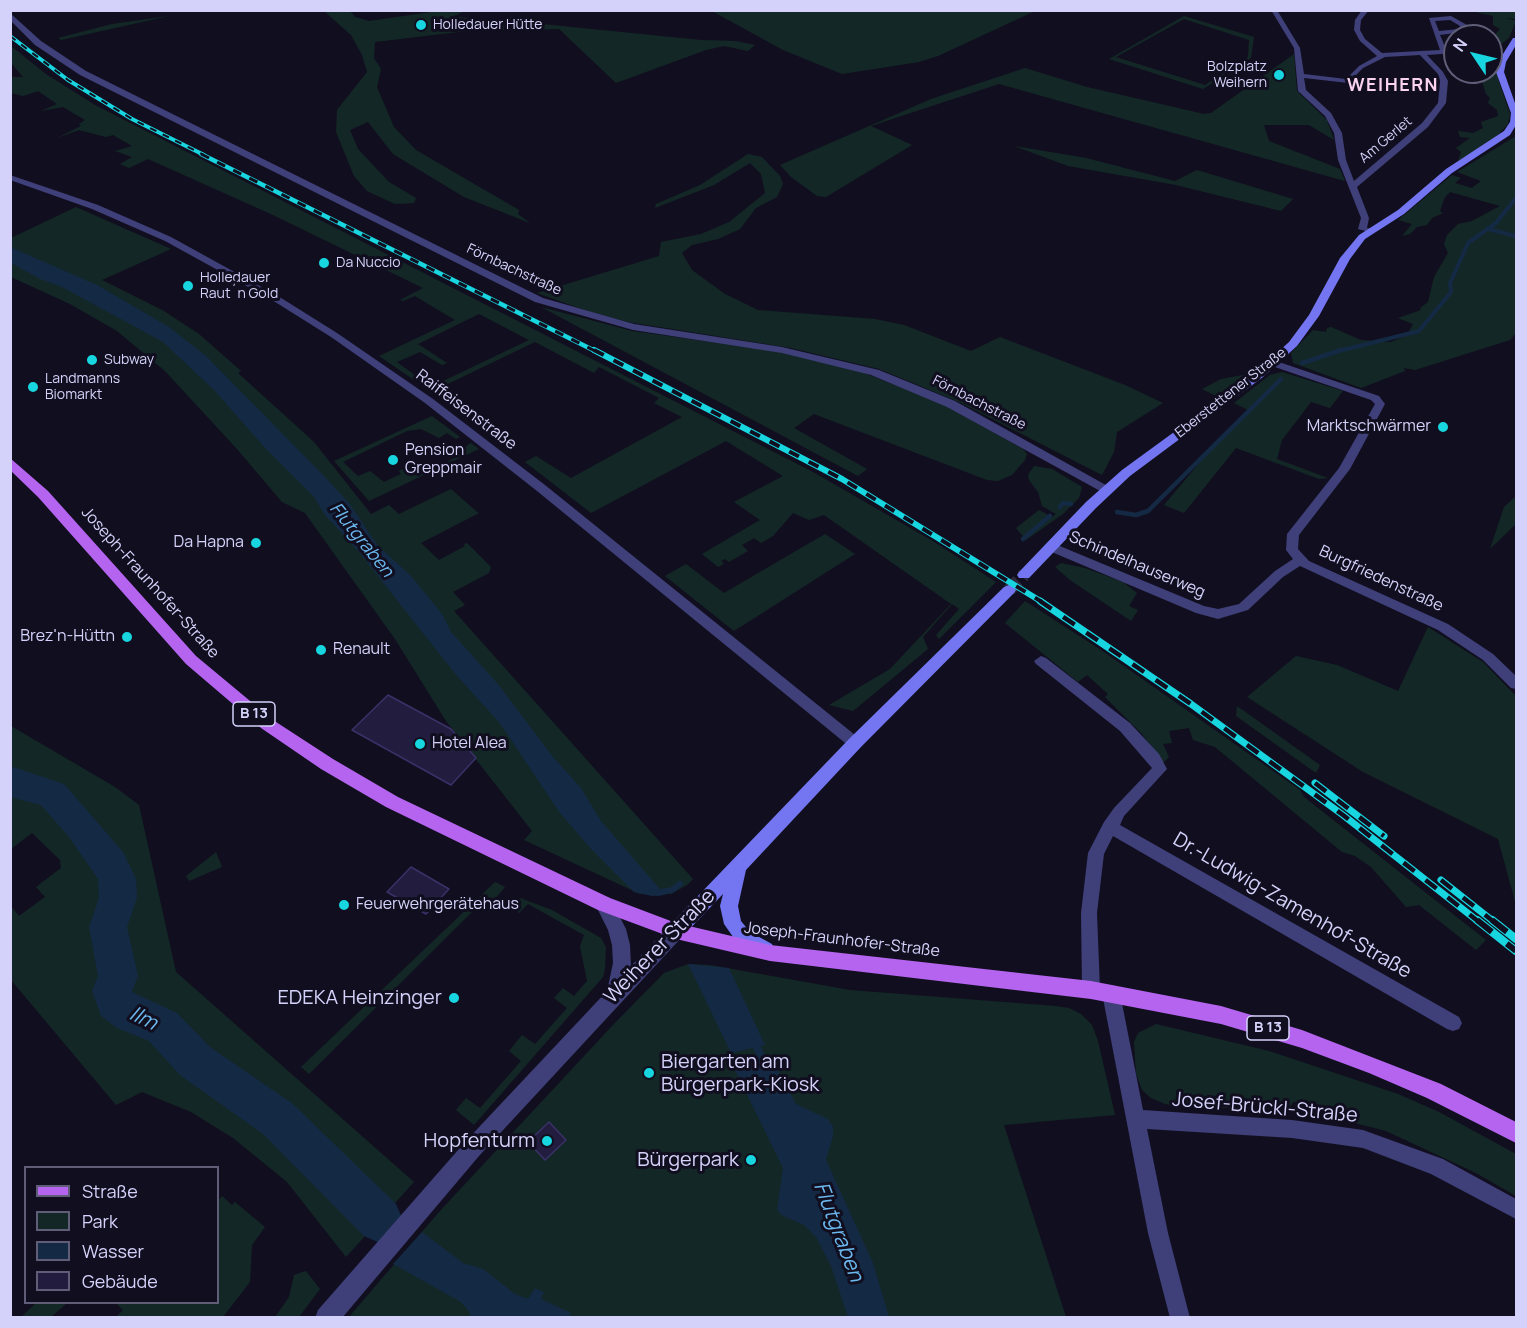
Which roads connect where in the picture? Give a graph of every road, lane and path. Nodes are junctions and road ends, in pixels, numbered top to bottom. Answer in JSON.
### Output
{"nodes":[{"id":1,"x":1274,"y":10,"type":"edge"},
{"id":2,"x":1366,"y":10,"type":"edge"},
{"id":3,"x":10,"y":15,"type":"edge"},
{"id":4,"x":1437,"y":33,"type":"junction"},
{"id":5,"x":1516,"y":40,"type":"edge"},
{"id":6,"x":1443,"y":50,"type":"joint"},
{"id":7,"x":1422,"y":53,"type":"junction"},
{"id":8,"x":1381,"y":56,"type":"junction"},
{"id":9,"x":1504,"y":58,"type":"joint"},
{"id":10,"x":1301,"y":76,"type":"junction"},
{"id":11,"x":1514,"y":129,"type":"edge"},
{"id":12,"x":10,"y":177,"type":"edge"},
{"id":13,"x":1354,"y":185,"type":"junction"},
{"id":14,"x":1370,"y":231,"type":"junction"},
{"id":15,"x":1273,"y":363,"type":"junction"},
{"id":16,"x":10,"y":462,"type":"edge"},
{"id":17,"x":1107,"y":489,"type":"junction"},
{"id":18,"x":1051,"y":547,"type":"junction"},
{"id":19,"x":1300,"y":560,"type":"junction"},
{"id":20,"x":1024,"y":575,"type":"tunnel mouth"},
{"id":21,"x":1009,"y":590,"type":"tunnel mouth"},
{"id":22,"x":1041,"y":662,"type":"dead end"},
{"id":23,"x":1516,"y":682,"type":"edge"},
{"id":24,"x":855,"y":743,"type":"junction"},
{"id":25,"x":1109,"y":826,"type":"junction"},
{"id":26,"x":738,"y":866,"type":"junction"},
{"id":27,"x":604,"y":904,"type":"junction"},
{"id":28,"x":676,"y":931,"type":"junction"},
{"id":29,"x":770,"y":953,"type":"junction"},
{"id":30,"x":1091,"y":990,"type":"junction"},
{"id":31,"x":616,"y":993,"type":"junction"},
{"id":32,"x":1111,"y":993,"type":"junction"},
{"id":33,"x":1453,"y":1023,"type":"dead end"},
{"id":34,"x":1137,"y":1119,"type":"junction"},
{"id":35,"x":1516,"y":1133,"type":"edge"},
{"id":36,"x":1516,"y":1209,"type":"edge"},
{"id":37,"x":326,"y":1317,"type":"edge"},
{"id":38,"x":1180,"y":1317,"type":"edge"}],
"edges":[{"from":1,"to":10,"type":"street"},
{"from":2,"to":8,"type":"street"},
{"from":3,"to":17,"type":"street","name":"Förnbachstraße"},
{"from":4,"to":4,"type":"street"},
{"from":4,"to":6,"type":"street"},
{"from":5,"to":9,"type":"main road"},
{"from":6,"to":7,"type":"street"},
{"from":7,"to":8,"type":"street"},
{"from":7,"to":13,"type":"street","name":"Am Gerlet"},
{"from":8,"to":10,"type":"street"},
{"from":9,"to":11,"type":"main road","name":"Eberstettener Straße"},
{"from":10,"to":13,"type":"street"},
{"from":11,"to":14,"type":"main road","name":"Eberstettener Straße"},
{"from":12,"to":24,"type":"street","name":"Raiffeisenstraße"},
{"from":13,"to":14,"type":"street"},
{"from":14,"to":15,"type":"main road","name":"Eberstettener Straße"},
{"from":15,"to":17,"type":"main road","name":"Eberstettener Straße"},
{"from":15,"to":19,"type":"street","name":"Burgfriedenstraße"},
{"from":16,"to":27,"type":"main road","name":"Joseph-Fraunhofer-Straße","number":"B 13"},
{"from":17,"to":18,"type":"main road","name":"Eberstettener Straße"},
{"from":18,"to":19,"type":"street","name":"Schindelhauserweg"},
{"from":18,"to":20,"type":"main road"},
{"from":19,"to":23,"type":"street","name":"Burgfriedenstraße"},
{"from":21,"to":24,"type":"main road","name":"Weiherer Straße"},
{"from":22,"to":25,"type":"street"},
{"from":24,"to":26,"type":"main road","name":"Weiherer Straße"},
{"from":25,"to":30,"type":"street"},
{"from":25,"to":33,"type":"street","name":"Dr.-Ludwig-Zamenhof-Straße"},
{"from":26,"to":28,"type":"main road","name":"Weiherer Straße"},
{"from":26,"to":29,"type":"main road"},
{"from":27,"to":28,"type":"main road","name":"Joseph-Fraunhofer-Straße","number":"B 13"},
{"from":27,"to":31,"type":"street"},
{"from":28,"to":29,"type":"main road","name":"Joseph-Fraunhofer-Straße","number":"B 13"},
{"from":28,"to":31,"type":"street","name":"Weiherer Straße"},
{"from":29,"to":30,"type":"main road","name":"Joseph-Fraunhofer-Straße","number":"B 13"},
{"from":30,"to":32,"type":"main road","name":"Joseph-Fraunhofer-Straße","number":"B 13"},
{"from":31,"to":37,"type":"street","name":"Weiherer Straße"},
{"from":32,"to":34,"type":"street"},
{"from":32,"to":35,"type":"main road","name":"Joseph-Fraunhofer-Straße","number":"B 13"},
{"from":34,"to":36,"type":"street","name":"Josef-Brückl-Straße"},
{"from":34,"to":38,"type":"street"}]}
